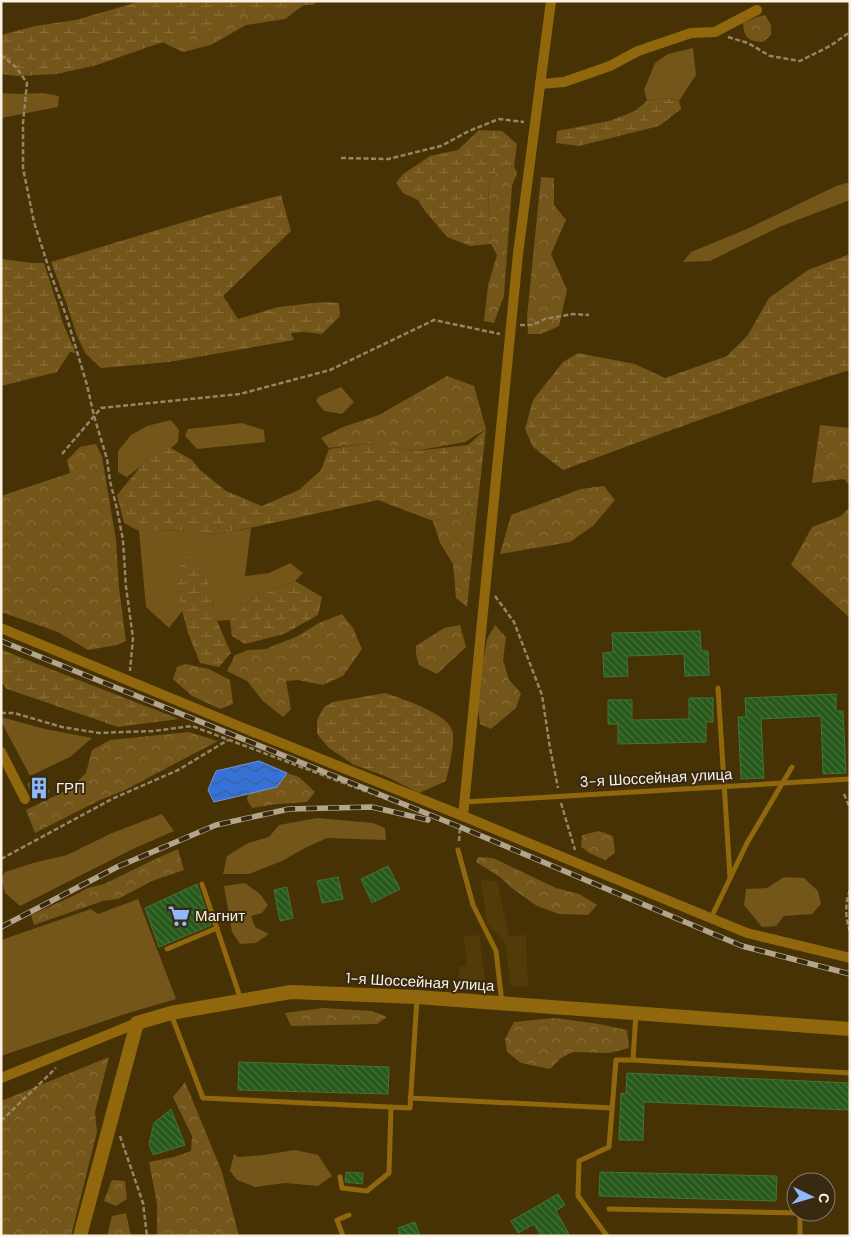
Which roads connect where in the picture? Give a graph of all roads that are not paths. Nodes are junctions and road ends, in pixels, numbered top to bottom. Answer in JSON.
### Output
{"nodes":[{"id":1,"x":551,"y":1,"type":"edge"},
{"id":2,"x":757,"y":10,"type":"dead end"},
{"id":3,"x":540,"y":84,"type":"junction"},
{"id":4,"x":1,"y":628,"type":"edge"},
{"id":5,"x":718,"y":688,"type":"dead end"},
{"id":6,"x":1,"y":752,"type":"edge"},
{"id":7,"x":792,"y":767,"type":"dead end"},
{"id":8,"x":850,"y":779,"type":"edge"},
{"id":9,"x":782,"y":783,"type":"junction"},
{"id":10,"x":724,"y":787,"type":"junction"},
{"id":11,"x":24,"y":799,"type":"dead end"},
{"id":12,"x":465,"y":802,"type":"junction"},
{"id":13,"x":463,"y":816,"type":"junction"},
{"id":14,"x":458,"y":850,"type":"road end"},
{"id":15,"x":730,"y":877,"type":"junction"},
{"id":16,"x":202,"y":884,"type":"dead end"},
{"id":17,"x":711,"y":918,"type":"junction"},
{"id":18,"x":217,"y":928,"type":"junction"},
{"id":19,"x":167,"y":949,"type":"dead end"},
{"id":20,"x":850,"y":958,"type":"edge"},
{"id":21,"x":417,"y":997,"type":"junction"},
{"id":22,"x":241,"y":1000,"type":"junction"},
{"id":23,"x":502,"y":1004,"type":"junction"},
{"id":24,"x":171,"y":1013,"type":"junction"},
{"id":25,"x":636,"y":1013,"type":"junction"},
{"id":26,"x":137,"y":1023,"type":"junction"},
{"id":27,"x":850,"y":1029,"type":"edge"},
{"id":28,"x":633,"y":1060,"type":"junction"},
{"id":29,"x":850,"y":1073,"type":"edge"},
{"id":30,"x":1,"y":1078,"type":"edge"},
{"id":31,"x":410,"y":1098,"type":"junction"},
{"id":32,"x":392,"y":1107,"type":"junction"},
{"id":33,"x":612,"y":1108,"type":"junction"},
{"id":34,"x":340,"y":1177,"type":"dead end"},
{"id":35,"x":610,"y":1209,"type":"dead end"},
{"id":36,"x":349,"y":1214,"type":"dead end"},
{"id":37,"x":80,"y":1236,"type":"edge"},
{"id":38,"x":343,"y":1236,"type":"edge"},
{"id":39,"x":607,"y":1236,"type":"edge"},
{"id":40,"x":800,"y":1236,"type":"edge"}],
"edges":[{"from":1,"to":3,"type":"street"},
{"from":2,"to":3,"type":"street"},
{"from":3,"to":12,"type":"street"},
{"from":4,"to":13,"type":"street"},
{"from":5,"to":10,"type":"lane"},
{"from":6,"to":11,"type":"street"},
{"from":7,"to":9,"type":"lane"},
{"from":8,"to":9,"type":"lane","name":"3-я Шоссейная улица"},
{"from":9,"to":10,"type":"lane","name":"3-я Шоссейная улица"},
{"from":9,"to":15,"type":"lane"},
{"from":10,"to":12,"type":"lane","name":"3-я Шоссейная улица"},
{"from":10,"to":15,"type":"lane"},
{"from":12,"to":13,"type":"street"},
{"from":13,"to":17,"type":"street"},
{"from":14,"to":23,"type":"lane"},
{"from":15,"to":17,"type":"lane"},
{"from":16,"to":18,"type":"lane"},
{"from":17,"to":20,"type":"street"},
{"from":18,"to":19,"type":"lane"},
{"from":18,"to":22,"type":"lane"},
{"from":21,"to":22,"type":"street","name":"1-я Шоссейная улица"},
{"from":21,"to":23,"type":"street","name":"1-я Шоссейная улица"},
{"from":21,"to":31,"type":"lane"},
{"from":22,"to":24,"type":"street","name":"1-я Шоссейная улица"},
{"from":23,"to":25,"type":"street","name":"1-я Шоссейная улица"},
{"from":24,"to":26,"type":"street","name":"1-я Шоссейная улица"},
{"from":24,"to":32,"type":"lane"},
{"from":25,"to":27,"type":"street","name":"1-я Шоссейная улица"},
{"from":25,"to":28,"type":"lane"},
{"from":26,"to":30,"type":"street","name":"1-я Шоссейная улица"},
{"from":26,"to":37,"type":"street"},
{"from":28,"to":29,"type":"lane"},
{"from":28,"to":33,"type":"lane"},
{"from":31,"to":32,"type":"lane"},
{"from":31,"to":33,"type":"lane"},
{"from":32,"to":34,"type":"lane"},
{"from":33,"to":39,"type":"lane"},
{"from":35,"to":40,"type":"lane"},
{"from":36,"to":38,"type":"lane"}]}
